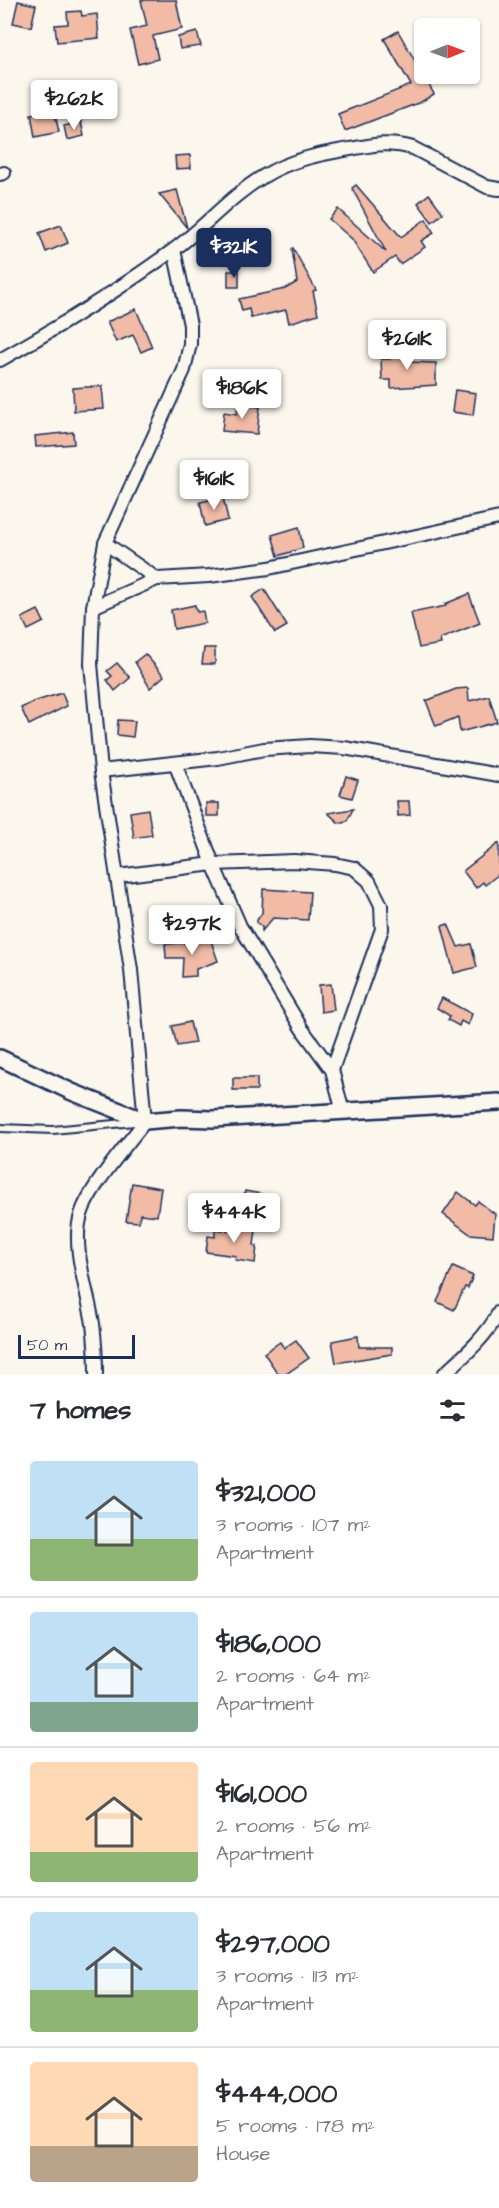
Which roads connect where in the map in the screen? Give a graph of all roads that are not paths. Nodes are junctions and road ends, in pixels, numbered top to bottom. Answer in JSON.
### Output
{"nodes":[{"id":1,"x":499,"y":189,"type":"edge"},
{"id":2,"x":174,"y":250,"type":"junction"},
{"id":3,"x":0,"y":360,"type":"edge"},
{"id":4,"x":499,"y":518,"type":"edge"},
{"id":5,"x":105,"y":543,"type":"junction"},
{"id":6,"x":157,"y":579,"type":"junction"},
{"id":7,"x":93,"y":607,"type":"junction"},
{"id":8,"x":175,"y":763,"type":"junction"},
{"id":9,"x":101,"y":771,"type":"junction"},
{"id":10,"x":499,"y":775,"type":"edge"},
{"id":11,"x":213,"y":864,"type":"junction"},
{"id":12,"x":118,"y":876,"type":"junction"},
{"id":13,"x":0,"y":1058,"type":"edge"},
{"id":14,"x":332,"y":1070,"type":"junction"},
{"id":15,"x":499,"y":1102,"type":"edge"},
{"id":16,"x":343,"y":1112,"type":"junction"},
{"id":17,"x":146,"y":1121,"type":"junction"},
{"id":18,"x":0,"y":1128,"type":"edge"},
{"id":19,"x":499,"y":1312,"type":"edge"},
{"id":20,"x":96,"y":1374,"type":"edge"},
{"id":21,"x":444,"y":1374,"type":"edge"}],
"edges":[{"from":1,"to":2,"type":"street"},
{"from":2,"to":3,"type":"street"},
{"from":2,"to":5,"type":"street"},
{"from":4,"to":6,"type":"street"},
{"from":5,"to":6,"type":"street"},
{"from":5,"to":7,"type":"street"},
{"from":6,"to":7,"type":"street"},
{"from":7,"to":9,"type":"street"},
{"from":8,"to":9,"type":"street"},
{"from":8,"to":10,"type":"street"},
{"from":8,"to":11,"type":"street"},
{"from":9,"to":12,"type":"street"},
{"from":11,"to":12,"type":"street"},
{"from":11,"to":14,"type":"street"},
{"from":11,"to":14,"type":"street"},
{"from":12,"to":17,"type":"street"},
{"from":13,"to":17,"type":"street"},
{"from":14,"to":16,"type":"street"},
{"from":15,"to":16,"type":"street"},
{"from":16,"to":17,"type":"street"},
{"from":17,"to":18,"type":"lane"},
{"from":17,"to":20,"type":"street"},
{"from":19,"to":21,"type":"street"}]}
